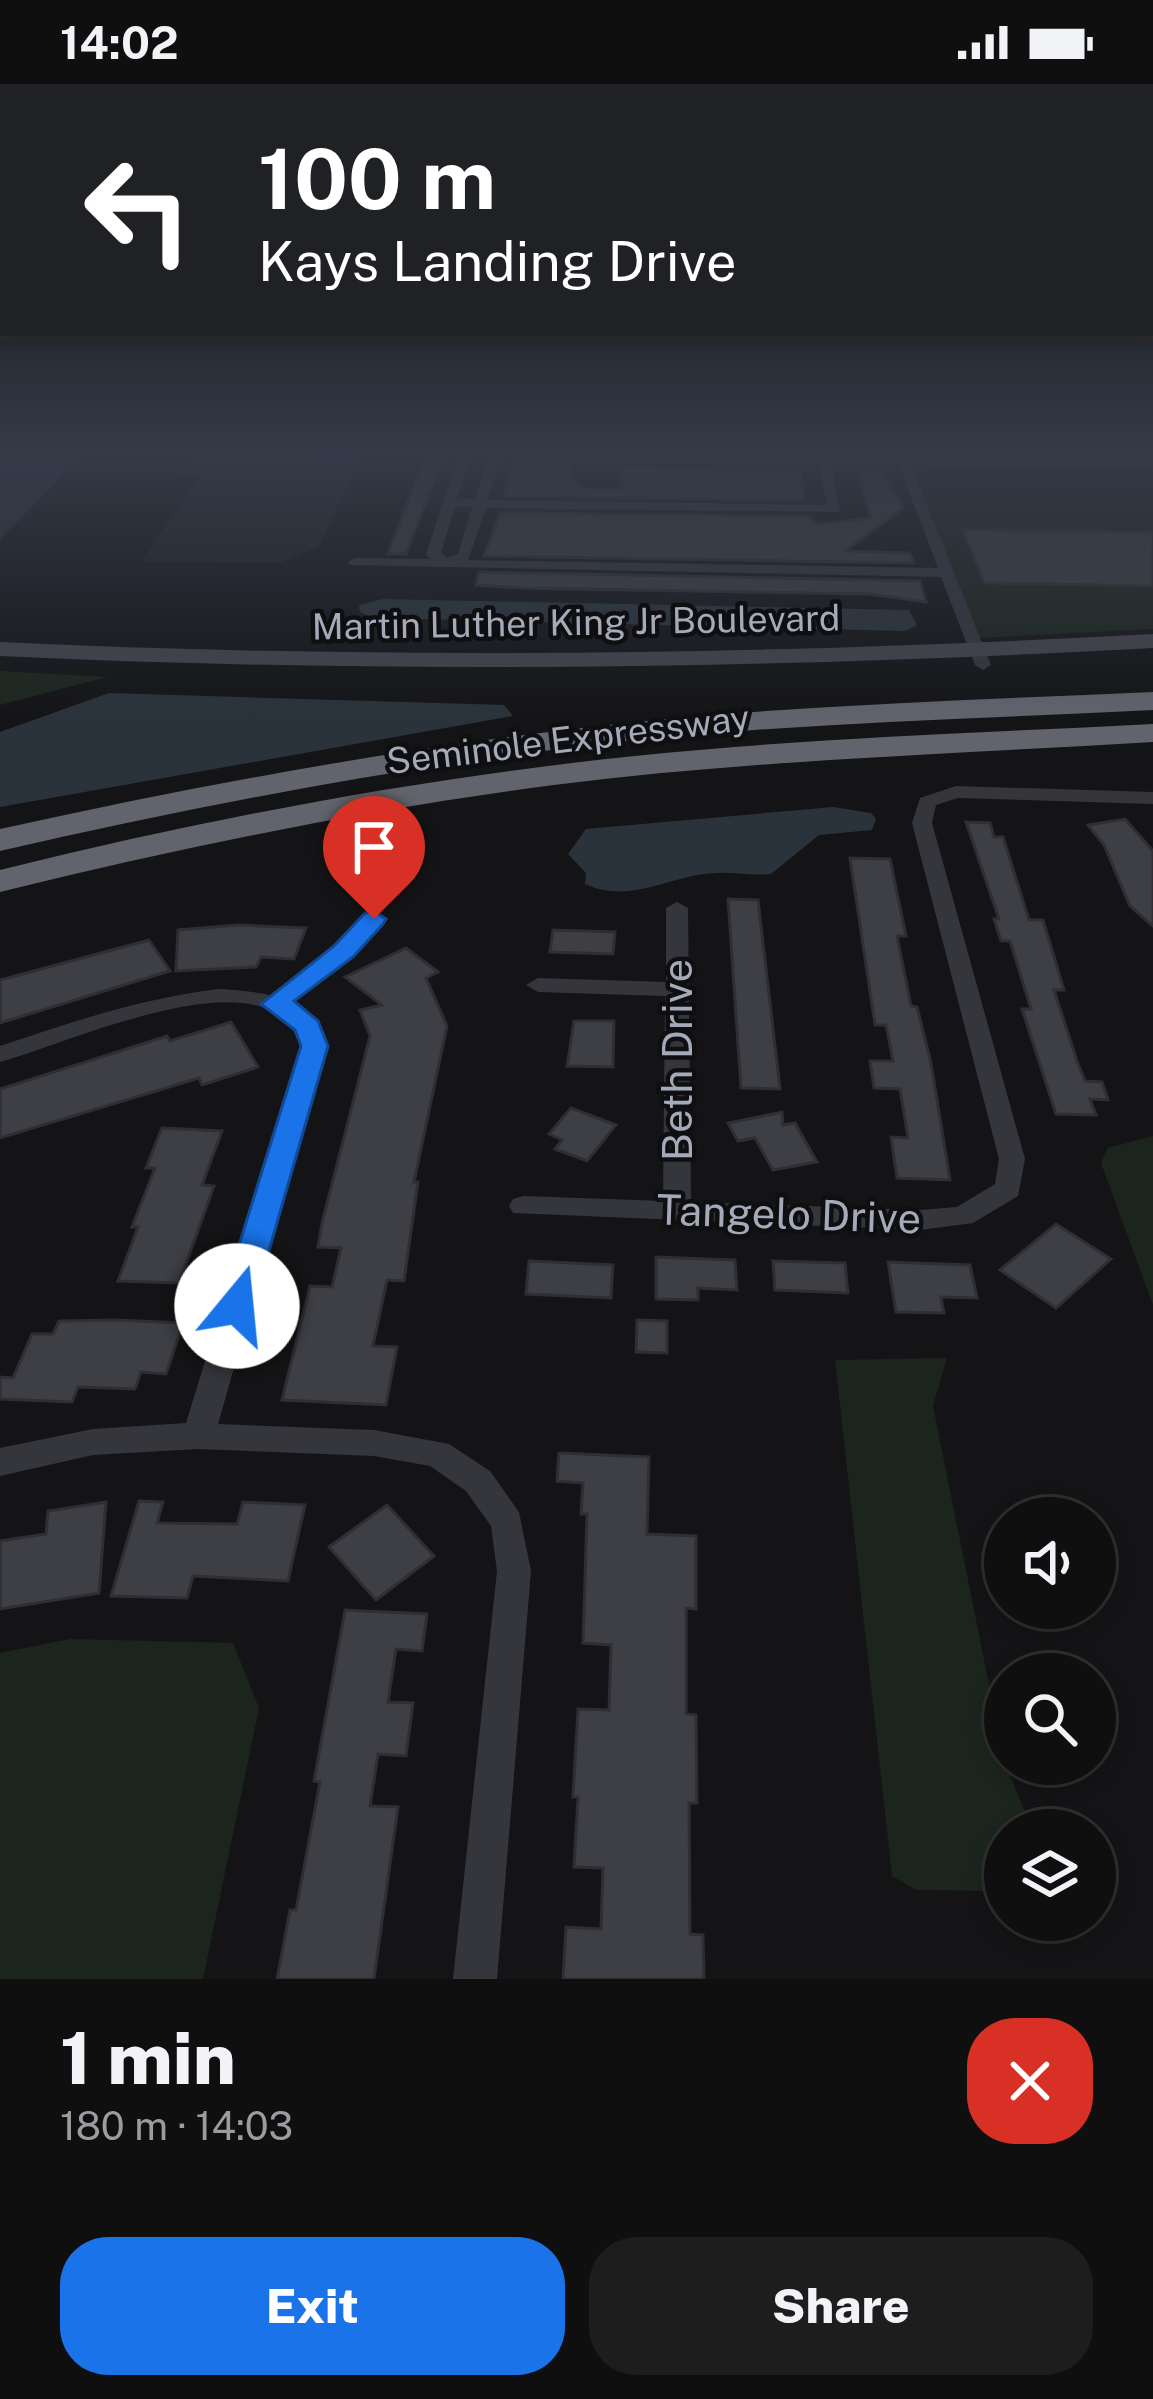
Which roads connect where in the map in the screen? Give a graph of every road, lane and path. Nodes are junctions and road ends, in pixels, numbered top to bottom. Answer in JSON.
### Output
{"nodes":[{"id":1,"x":436,"y":543,"type":"edge"},
{"id":2,"x":468,"y":543,"type":"edge"},
{"id":3,"x":935,"y":543,"type":"edge"},
{"id":4,"x":355,"y":562,"type":"dead end"},
{"id":5,"x":446,"y":564,"type":"junction"},
{"id":6,"x":946,"y":573,"type":"junction"},
{"id":7,"x":1153,"y":641,"type":"edge"},
{"id":8,"x":0,"y":649,"type":"edge"},
{"id":9,"x":1153,"y":656,"type":"edge"},
{"id":10,"x":979,"y":658,"type":"junction"},
{"id":11,"x":0,"y":664,"type":"edge"},
{"id":12,"x":1153,"y":701,"type":"edge"},
{"id":13,"x":1153,"y":733,"type":"edge"},
{"id":14,"x":1153,"y":801,"type":"edge"},
{"id":15,"x":0,"y":840,"type":"edge"},
{"id":16,"x":0,"y":881,"type":"edge"},
{"id":17,"x":677,"y":908,"type":"dead end"},
{"id":18,"x":374,"y":919,"type":"dead end"},
{"id":19,"x":538,"y":985,"type":"dead end"},
{"id":20,"x":677,"y":989,"type":"junction"},
{"id":21,"x":275,"y":1004,"type":"junction"},
{"id":22,"x":0,"y":1054,"type":"edge"},
{"id":23,"x":523,"y":1206,"type":"dead end"},
{"id":24,"x":677,"y":1211,"type":"junction"},
{"id":25,"x":198,"y":1436,"type":"junction"},
{"id":26,"x":0,"y":1462,"type":"edge"},
{"id":27,"x":475,"y":1979,"type":"edge"}],
"edges":[{"from":1,"to":5,"type":"street"},
{"from":2,"to":5,"type":"street"},
{"from":3,"to":6,"type":"street"},
{"from":4,"to":5,"type":"street"},
{"from":5,"to":6,"type":"street"},
{"from":6,"to":10,"type":"street"},
{"from":7,"to":10,"type":"main road","name":"Martin Luther King Jr Boulevard"},
{"from":8,"to":10,"type":"main road","name":"Martin Luther King Jr Boulevard"},
{"from":9,"to":10,"type":"main road","name":"Martin Luther King Jr Boulevard"},
{"from":10,"to":11,"type":"main road","name":"Martin Luther King Jr Boulevard"},
{"from":12,"to":15,"type":"highway","name":"Seminole Expressway"},
{"from":13,"to":16,"type":"highway","name":"Seminole Expressway"},
{"from":14,"to":24,"type":"street","name":"Tangelo Drive"},
{"from":17,"to":20,"type":"street","name":"Beth Drive"},
{"from":18,"to":21,"type":"lane"},
{"from":19,"to":20,"type":"street"},
{"from":20,"to":24,"type":"street","name":"Beth Drive"},
{"from":21,"to":22,"type":"street"},
{"from":21,"to":25,"type":"street"},
{"from":23,"to":24,"type":"street","name":"Tangelo Drive"},
{"from":25,"to":26,"type":"street"},
{"from":25,"to":27,"type":"street"}]}
